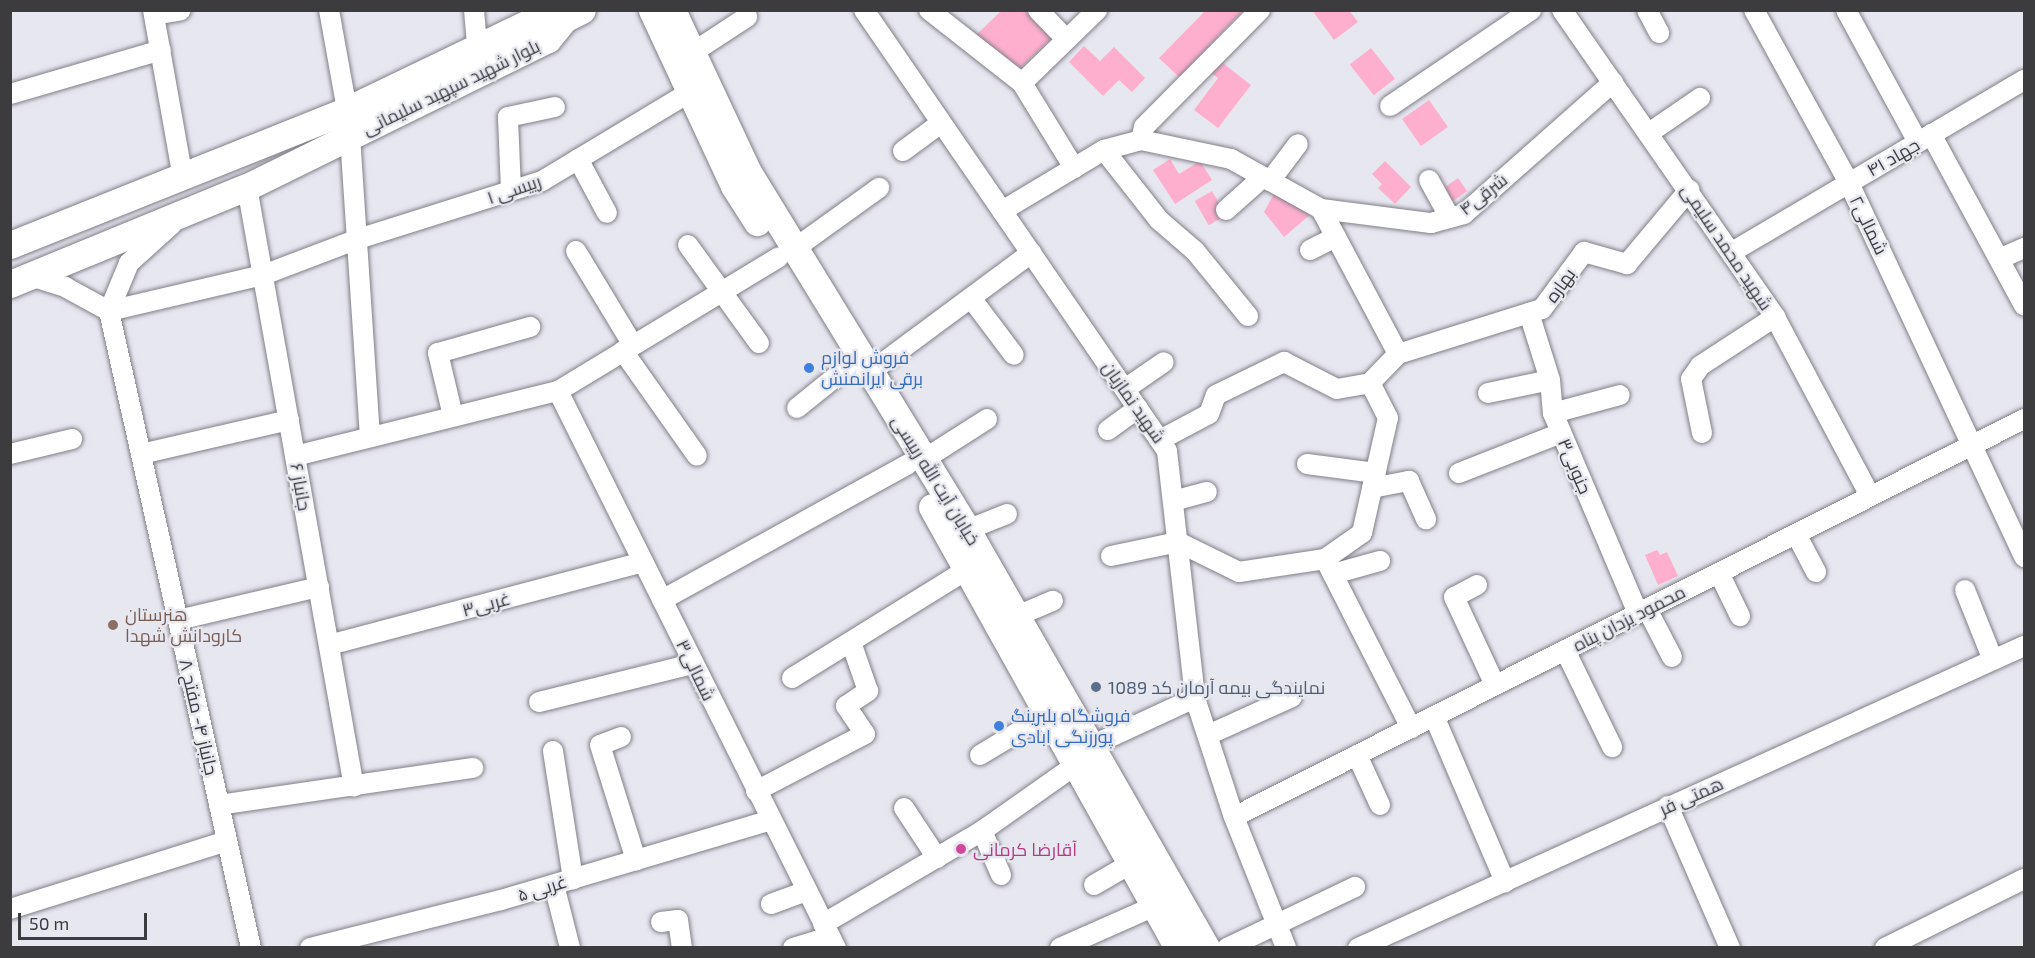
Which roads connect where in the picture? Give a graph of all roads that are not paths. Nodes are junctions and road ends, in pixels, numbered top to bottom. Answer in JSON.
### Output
{"nodes":[{"id":1,"x":181,"y":10,"type":"edge"},
{"id":2,"x":329,"y":10,"type":"edge"},
{"id":3,"x":474,"y":10,"type":"edge"},
{"id":4,"x":652,"y":10,"type":"edge"},
{"id":5,"x":672,"y":10,"type":"edge"},
{"id":6,"x":864,"y":10,"type":"edge"},
{"id":7,"x":929,"y":10,"type":"edge"},
{"id":8,"x":1038,"y":10,"type":"edge"},
{"id":9,"x":1097,"y":10,"type":"edge"},
{"id":10,"x":1260,"y":10,"type":"edge"},
{"id":11,"x":1531,"y":10,"type":"edge"},
{"id":12,"x":1562,"y":10,"type":"edge"},
{"id":13,"x":1647,"y":10,"type":"edge"},
{"id":14,"x":1754,"y":10,"type":"edge"},
{"id":15,"x":154,"y":13,"type":"edge"},
{"id":16,"x":1854,"y":13,"type":"edge"},
{"id":17,"x":573,"y":15,"type":"edge"},
{"id":18,"x":747,"y":17,"type":"dead end"},
{"id":19,"x":1659,"y":33,"type":"dead end"},
{"id":20,"x":1066,"y":39,"type":"junction"},
{"id":21,"x":477,"y":48,"type":"junction"},
{"id":22,"x":161,"y":50,"type":"junction"},
{"id":23,"x":692,"y":53,"type":"junction"},
{"id":24,"x":2025,"y":80,"type":"edge"},
{"id":25,"x":1613,"y":82,"type":"junction"},
{"id":26,"x":1022,"y":83,"type":"junction"},
{"id":27,"x":690,"y":92,"type":"junction"},
{"id":28,"x":10,"y":94,"type":"edge"},
{"id":29,"x":1700,"y":98,"type":"dead end"},
{"id":30,"x":1390,"y":106,"type":"dead end"},
{"id":31,"x":555,"y":107,"type":"dead end"},
{"id":32,"x":346,"y":110,"type":"junction"},
{"id":33,"x":942,"y":123,"type":"junction"},
{"id":34,"x":1649,"y":133,"type":"junction"},
{"id":35,"x":350,"y":136,"type":"junction"},
{"id":36,"x":1925,"y":138,"type":"junction"},
{"id":37,"x":1141,"y":140,"type":"junction"},
{"id":38,"x":1298,"y":144,"type":"dead end"},
{"id":39,"x":1104,"y":150,"type":"junction"},
{"id":40,"x":903,"y":151,"type":"dead end"},
{"id":41,"x":578,"y":159,"type":"junction"},
{"id":42,"x":1074,"y":168,"type":"junction"},
{"id":43,"x":183,"y":178,"type":"junction"},
{"id":44,"x":1266,"y":179,"type":"junction"},
{"id":45,"x":1429,"y":180,"type":"dead end"},
{"id":46,"x":1849,"y":183,"type":"junction"},
{"id":47,"x":248,"y":187,"type":"junction"},
{"id":48,"x":879,"y":188,"type":"dead end"},
{"id":49,"x":511,"y":190,"type":"junction"},
{"id":50,"x":1689,"y":190,"type":"junction"},
{"id":51,"x":1320,"y":209,"type":"junction"},
{"id":52,"x":1226,"y":210,"type":"dead end"},
{"id":53,"x":1002,"y":211,"type":"junction"},
{"id":54,"x":183,"y":213,"type":"junction"},
{"id":55,"x":607,"y":213,"type":"dead end"},
{"id":56,"x":1450,"y":218,"type":"junction"},
{"id":57,"x":1336,"y":237,"type":"junction"},
{"id":58,"x":358,"y":239,"type":"junction"},
{"id":59,"x":10,"y":244,"type":"edge"},
{"id":60,"x":688,"y":245,"type":"dead end"},
{"id":61,"x":2025,"y":248,"type":"edge"},
{"id":62,"x":1310,"y":250,"type":"dead end"},
{"id":63,"x":576,"y":251,"type":"dead end"},
{"id":64,"x":1732,"y":252,"type":"junction"},
{"id":65,"x":786,"y":253,"type":"junction"},
{"id":66,"x":1031,"y":253,"type":"junction"},
{"id":67,"x":1999,"y":259,"type":"junction"},
{"id":68,"x":263,"y":275,"type":"junction"},
{"id":69,"x":20,"y":280,"type":"edge"},
{"id":70,"x":721,"y":291,"type":"junction"},
{"id":71,"x":971,"y":298,"type":"junction"},
{"id":72,"x":2025,"y":305,"type":"edge"},
{"id":73,"x":109,"y":311,"type":"junction"},
{"id":74,"x":1529,"y":313,"type":"junction"},
{"id":75,"x":1248,"y":316,"type":"dead end"},
{"id":76,"x":1774,"y":317,"type":"junction"},
{"id":77,"x":530,"y":327,"type":"dead end"},
{"id":78,"x":759,"y":343,"type":"dead end"},
{"id":79,"x":628,"y":348,"type":"junction"},
{"id":80,"x":1398,"y":354,"type":"junction"},
{"id":81,"x":1014,"y":355,"type":"dead end"},
{"id":82,"x":1164,"y":362,"type":"dead end"},
{"id":83,"x":859,"y":370,"type":"junction"},
{"id":84,"x":1550,"y":380,"type":"junction"},
{"id":85,"x":1370,"y":383,"type":"junction"},
{"id":86,"x":1125,"y":389,"type":"junction"},
{"id":87,"x":558,"y":391,"type":"junction"},
{"id":88,"x":1488,"y":393,"type":"dead end"},
{"id":89,"x":1620,"y":395,"type":"dead end"},
{"id":90,"x":797,"y":408,"type":"dead end"},
{"id":91,"x":1138,"y":408,"type":"junction"},
{"id":92,"x":1553,"y":412,"type":"junction"},
{"id":93,"x":453,"y":416,"type":"junction"},
{"id":94,"x":987,"y":419,"type":"dead end"},
{"id":95,"x":2025,"y":419,"type":"edge"},
{"id":96,"x":289,"y":420,"type":"junction"},
{"id":97,"x":1108,"y":430,"type":"dead end"},
{"id":98,"x":1561,"y":433,"type":"junction"},
{"id":99,"x":1702,"y":433,"type":"dead end"},
{"id":100,"x":370,"y":435,"type":"junction"},
{"id":101,"x":72,"y":440,"type":"dead end"},
{"id":102,"x":1160,"y":440,"type":"junction"},
{"id":103,"x":1975,"y":444,"type":"junction"},
{"id":104,"x":10,"y":454,"type":"edge"},
{"id":105,"x":141,"y":454,"type":"junction"},
{"id":106,"x":295,"y":456,"type":"junction"},
{"id":107,"x":697,"y":456,"type":"dead end"},
{"id":108,"x":915,"y":462,"type":"junction"},
{"id":109,"x":1307,"y":464,"type":"dead end"},
{"id":110,"x":1459,"y":473,"type":"dead end"},
{"id":111,"x":1374,"y":480,"type":"junction"},
{"id":112,"x":1207,"y":492,"type":"dead end"},
{"id":113,"x":1870,"y":496,"type":"junction"},
{"id":114,"x":1173,"y":501,"type":"junction"},
{"id":115,"x":1007,"y":514,"type":"dead end"},
{"id":116,"x":1426,"y":519,"type":"dead end"},
{"id":117,"x":968,"y":530,"type":"junction"},
{"id":118,"x":2019,"y":530,"type":"edge"},
{"id":119,"x":1797,"y":534,"type":"junction"},
{"id":120,"x":1178,"y":542,"type":"junction"},
{"id":121,"x":1111,"y":556,"type":"dead end"},
{"id":122,"x":2025,"y":557,"type":"edge"},
{"id":123,"x":1380,"y":561,"type":"dead end"},
{"id":124,"x":643,"y":562,"type":"junction"},
{"id":125,"x":1329,"y":566,"type":"junction"},
{"id":126,"x":968,"y":569,"type":"junction"},
{"id":127,"x":1816,"y":572,"type":"dead end"},
{"id":128,"x":1719,"y":573,"type":"junction"},
{"id":129,"x":1477,"y":585,"type":"dead end"},
{"id":130,"x":319,"y":587,"type":"junction"},
{"id":131,"x":1965,"y":590,"type":"dead end"},
{"id":132,"x":662,"y":600,"type":"junction"},
{"id":133,"x":1053,"y":601,"type":"dead end"},
{"id":134,"x":1643,"y":611,"type":"junction"},
{"id":135,"x":1017,"y":616,"type":"junction"},
{"id":136,"x":1740,"y":616,"type":"dead end"},
{"id":137,"x":178,"y":620,"type":"junction"},
{"id":138,"x":329,"y":645,"type":"junction"},
{"id":139,"x":852,"y":645,"type":"junction"},
{"id":140,"x":2025,"y":646,"type":"edge"},
{"id":141,"x":1565,"y":650,"type":"junction"},
{"id":142,"x":1672,"y":657,"type":"dead end"},
{"id":143,"x":1993,"y":660,"type":"junction"},
{"id":144,"x":693,"y":664,"type":"junction"},
{"id":145,"x":792,"y":678,"type":"dead end"},
{"id":146,"x":1495,"y":686,"type":"junction"},
{"id":147,"x":1292,"y":697,"type":"dead end"},
{"id":148,"x":1195,"y":698,"type":"junction"},
{"id":149,"x":539,"y":702,"type":"dead end"},
{"id":150,"x":1050,"y":712,"type":"junction"},
{"id":151,"x":1434,"y":716,"type":"junction"},
{"id":152,"x":1411,"y":728,"type":"junction"},
{"id":153,"x":1208,"y":735,"type":"junction"},
{"id":154,"x":621,"y":738,"type":"dead end"},
{"id":155,"x":1612,"y":747,"type":"dead end"},
{"id":156,"x":553,"y":750,"type":"dead end"},
{"id":157,"x":980,"y":755,"type":"dead end"},
{"id":158,"x":1084,"y":755,"type":"junction"},
{"id":159,"x":1357,"y":755,"type":"junction"},
{"id":160,"x":473,"y":768,"type":"dead end"},
{"id":161,"x":354,"y":787,"type":"junction"},
{"id":162,"x":756,"y":790,"type":"junction"},
{"id":163,"x":219,"y":805,"type":"junction"},
{"id":164,"x":1380,"y":805,"type":"dead end"},
{"id":165,"x":1668,"y":806,"type":"junction"},
{"id":166,"x":904,"y":808,"type":"dead end"},
{"id":167,"x":1234,"y":817,"type":"junction"},
{"id":168,"x":771,"y":820,"type":"junction"},
{"id":169,"x":982,"y":831,"type":"junction"},
{"id":170,"x":227,"y":841,"type":"junction"},
{"id":171,"x":937,"y":858,"type":"junction"},
{"id":172,"x":1142,"y":858,"type":"junction"},
{"id":173,"x":636,"y":860,"type":"junction"},
{"id":174,"x":1001,"y":875,"type":"dead end"},
{"id":175,"x":573,"y":879,"type":"junction"},
{"id":176,"x":2025,"y":879,"type":"edge"},
{"id":177,"x":1505,"y":882,"type":"junction"},
{"id":178,"x":554,"y":885,"type":"junction"},
{"id":179,"x":1094,"y":885,"type":"dead end"},
{"id":180,"x":1355,"y":887,"type":"dead end"},
{"id":181,"x":806,"y":891,"type":"junction"},
{"id":182,"x":771,"y":904,"type":"dead end"},
{"id":183,"x":1155,"y":906,"type":"junction"},
{"id":184,"x":10,"y":909,"type":"edge"},
{"id":185,"x":661,"y":922,"type":"dead end"},
{"id":186,"x":1275,"y":924,"type":"junction"},
{"id":187,"x":830,"y":936,"type":"edge"},
{"id":188,"x":251,"y":948,"type":"edge"},
{"id":189,"x":310,"y":948,"type":"edge"},
{"id":190,"x":570,"y":948,"type":"edge"},
{"id":191,"x":682,"y":948,"type":"edge"},
{"id":192,"x":793,"y":948,"type":"edge"},
{"id":193,"x":1060,"y":948,"type":"edge"},
{"id":194,"x":1178,"y":948,"type":"edge"},
{"id":195,"x":1206,"y":948,"type":"edge"},
{"id":196,"x":1227,"y":948,"type":"edge"},
{"id":197,"x":1286,"y":948,"type":"edge"},
{"id":198,"x":1358,"y":948,"type":"edge"},
{"id":199,"x":1730,"y":948,"type":"edge"},
{"id":200,"x":1885,"y":948,"type":"edge"}],
"edges":[{"from":1,"to":15,"type":"street"},
{"from":2,"to":32,"type":"street"},
{"from":3,"to":21,"type":"street"},
{"from":4,"to":27,"type":"main road","name":"خیابان آیت الله رییسی"},
{"from":5,"to":23,"type":"main road","name":"خیابان آیت الله رییسی"},
{"from":6,"to":33,"type":"street","name":"شهید نمازیان"},
{"from":7,"to":26,"type":"street"},
{"from":8,"to":20,"type":"street"},
{"from":9,"to":20,"type":"street"},
{"from":10,"to":37,"type":"street"},
{"from":11,"to":30,"type":"street"},
{"from":12,"to":25,"type":"street","name":"شهید محمد سلیمی"},
{"from":13,"to":19,"type":"street"},
{"from":14,"to":46,"type":"street","name":"شمالی۲"},
{"from":15,"to":22,"type":"street"},
{"from":16,"to":36,"type":"street"},
{"from":17,"to":21,"type":"main road","name":"بلوار شهید سپهبد سلیمانی"},
{"from":17,"to":35,"type":"main road","name":"بلوار شهید سپهبد سلیمانی"},
{"from":18,"to":23,"type":"street"},
{"from":20,"to":26,"type":"street"},
{"from":21,"to":32,"type":"main road","name":"بلوار شهید سپهبد سلیمانی"},
{"from":22,"to":28,"type":"street"},
{"from":22,"to":43,"type":"street"},
{"from":23,"to":65,"type":"main road","name":"خیابان آیت الله رییسی"},
{"from":24,"to":36,"type":"street","name":"جهاد ۴۱"},
{"from":25,"to":34,"type":"street","name":"شهید محمد سلیمی"},
{"from":25,"to":56,"type":"street","name":"شرقی۴"},
{"from":26,"to":42,"type":"street"},
{"from":27,"to":41,"type":"street","name":"رییسی ۱"},
{"from":27,"to":65,"type":"main road","name":"خیابان آیت الله رییسی"},
{"from":29,"to":34,"type":"street"},
{"from":31,"to":49,"type":"street"},
{"from":32,"to":43,"type":"main road","name":"بلوار شهید سپهبد سلیمانی"},
{"from":33,"to":40,"type":"street"},
{"from":33,"to":53,"type":"street","name":"شهید نمازیان"},
{"from":34,"to":50,"type":"street","name":"شهید محمد سلیمی"},
{"from":35,"to":47,"type":"main road","name":"بلوار شهید سپهبد سلیمانی"},
{"from":35,"to":58,"type":"street"},
{"from":36,"to":46,"type":"street","name":"جهاد ۴۱"},
{"from":36,"to":67,"type":"street"},
{"from":37,"to":39,"type":"street"},
{"from":37,"to":44,"type":"street"},
{"from":38,"to":44,"type":"street"},
{"from":39,"to":42,"type":"street"},
{"from":39,"to":75,"type":"street"},
{"from":41,"to":49,"type":"street","name":"رییسی ۱"},
{"from":41,"to":55,"type":"street"},
{"from":42,"to":53,"type":"street"},
{"from":43,"to":59,"type":"main road","name":"بلوار شهید سپهبد سلیمانی"},
{"from":44,"to":51,"type":"street"},
{"from":44,"to":52,"type":"street"},
{"from":45,"to":56,"type":"street"},
{"from":46,"to":64,"type":"street","name":"جهاد ۴۱"},
{"from":46,"to":103,"type":"street","name":"شمالی۲"},
{"from":47,"to":54,"type":"main road","name":"بلوار شهید سپهبد سلیمانی"},
{"from":47,"to":68,"type":"street","name":"جانباز ۶"},
{"from":48,"to":65,"type":"street"},
{"from":49,"to":58,"type":"street","name":"رییسی ۱"},
{"from":50,"to":64,"type":"street","name":"شهید محمد سلیمی"},
{"from":50,"to":74,"type":"street","name":"بهاره"},
{"from":51,"to":56,"type":"street","name":"شرقی۴"},
{"from":51,"to":57,"type":"street"},
{"from":53,"to":66,"type":"street","name":"شهید نمازیان"},
{"from":54,"to":69,"type":"main road","name":"بلوار شهید سپهبد سلیمانی"},
{"from":54,"to":73,"type":"street"},
{"from":57,"to":62,"type":"street"},
{"from":57,"to":80,"type":"street"},
{"from":58,"to":68,"type":"street","name":"رییسی ۱"},
{"from":58,"to":100,"type":"street"},
{"from":60,"to":70,"type":"street"},
{"from":61,"to":67,"type":"street"},
{"from":63,"to":79,"type":"street"},
{"from":64,"to":76,"type":"street","name":"شهید محمد سلیمی"},
{"from":65,"to":70,"type":"street"},
{"from":65,"to":83,"type":"main road","name":"خیابان آیت الله رییسی"},
{"from":66,"to":71,"type":"street"},
{"from":66,"to":86,"type":"street","name":"شهید نمازیان"},
{"from":67,"to":72,"type":"street"},
{"from":68,"to":73,"type":"street","name":"رییسی ۱"},
{"from":68,"to":96,"type":"street","name":"جانباز ۶"},
{"from":69,"to":73,"type":"street"},
{"from":70,"to":78,"type":"street"},
{"from":70,"to":79,"type":"street"},
{"from":71,"to":81,"type":"street"},
{"from":71,"to":83,"type":"street"},
{"from":73,"to":105,"type":"street","name":"جانباز ۴- مفتح ۸"},
{"from":74,"to":80,"type":"street","name":"بهاره"},
{"from":74,"to":84,"type":"street","name":"جنوبی۳"},
{"from":76,"to":99,"type":"street"},
{"from":76,"to":113,"type":"street","name":"شهید محمد سلیمی"},
{"from":77,"to":93,"type":"street"},
{"from":79,"to":87,"type":"street"},
{"from":79,"to":107,"type":"street"},
{"from":80,"to":85,"type":"street"},
{"from":82,"to":86,"type":"street"},
{"from":83,"to":90,"type":"street"},
{"from":83,"to":108,"type":"main road","name":"خیابان آیت الله رییسی"},
{"from":84,"to":88,"type":"street"},
{"from":84,"to":92,"type":"street","name":"جنوبی۳"},
{"from":85,"to":102,"type":"street"},
{"from":85,"to":111,"type":"street"},
{"from":86,"to":91,"type":"street","name":"شهید نمازیان"},
{"from":87,"to":93,"type":"street"},
{"from":87,"to":124,"type":"street","name":"شمالی۳"},
{"from":89,"to":92,"type":"street"},
{"from":91,"to":97,"type":"street"},
{"from":91,"to":102,"type":"street","name":"شهید نمازیان"},
{"from":92,"to":98,"type":"street","name":"جنوبی۳"},
{"from":93,"to":100,"type":"street"},
{"from":94,"to":108,"type":"street"},
{"from":95,"to":103,"type":"street","name":"محمود یزدان پناه"},
{"from":96,"to":105,"type":"street"},
{"from":96,"to":106,"type":"street","name":"جانباز ۶"},
{"from":98,"to":110,"type":"street"},
{"from":98,"to":134,"type":"street","name":"جنوبی۳"},
{"from":100,"to":106,"type":"street"},
{"from":101,"to":104,"type":"street"},
{"from":102,"to":114,"type":"street","name":"شهید نمازیان"},
{"from":103,"to":113,"type":"street","name":"محمود یزدان پناه"},
{"from":103,"to":118,"type":"street","name":"شمالی۲"},
{"from":105,"to":137,"type":"street","name":"جانباز ۴- مفتح ۸"},
{"from":106,"to":130,"type":"street","name":"جانباز ۶"},
{"from":108,"to":117,"type":"main road","name":"خیابان آیت الله رییسی"},
{"from":108,"to":126,"type":"main road","name":"خیابان آیت الله رییسی"},
{"from":108,"to":132,"type":"street"},
{"from":109,"to":111,"type":"street"},
{"from":111,"to":116,"type":"street"},
{"from":111,"to":125,"type":"street"},
{"from":112,"to":114,"type":"street"},
{"from":113,"to":119,"type":"street","name":"محمود یزدان پناه"},
{"from":114,"to":120,"type":"street","name":"شهید نمازیان"},
{"from":115,"to":117,"type":"street"},
{"from":117,"to":135,"type":"main road","name":"خیابان آیت الله رییسی"},
{"from":118,"to":122,"type":"street","name":"شمالی۲"},
{"from":119,"to":127,"type":"street"},
{"from":119,"to":128,"type":"street","name":"محمود یزدان پناه"},
{"from":120,"to":121,"type":"street"},
{"from":120,"to":125,"type":"street"},
{"from":120,"to":148,"type":"street","name":"شهید نمازیان"},
{"from":123,"to":125,"type":"street"},
{"from":124,"to":132,"type":"street","name":"شمالی۳"},
{"from":124,"to":138,"type":"street","name":"غربی۳"},
{"from":125,"to":152,"type":"street"},
{"from":126,"to":139,"type":"street"},
{"from":126,"to":150,"type":"main road","name":"خیابان آیت الله رییسی"},
{"from":128,"to":134,"type":"street","name":"محمود یزدان پناه"},
{"from":128,"to":136,"type":"street"},
{"from":129,"to":146,"type":"street"},
{"from":130,"to":137,"type":"street"},
{"from":130,"to":138,"type":"street","name":"جانباز ۶"},
{"from":131,"to":143,"type":"street"},
{"from":132,"to":144,"type":"street","name":"شمالی۳"},
{"from":133,"to":135,"type":"street"},
{"from":134,"to":141,"type":"street","name":"محمود یزدان پناه"},
{"from":134,"to":142,"type":"street","name":"جنوبی۳"},
{"from":135,"to":158,"type":"main road","name":"خیابان آیت الله رییسی"},
{"from":137,"to":163,"type":"street","name":"جانباز ۴- مفتح ۸"},
{"from":138,"to":161,"type":"street","name":"جانباز ۶"},
{"from":139,"to":145,"type":"street"},
{"from":139,"to":162,"type":"street"},
{"from":140,"to":143,"type":"street","name":"همتی فر"},
{"from":141,"to":146,"type":"street","name":"محمود یزدان پناه"},
{"from":141,"to":155,"type":"street"},
{"from":143,"to":165,"type":"street","name":"همتی فر"},
{"from":144,"to":149,"type":"street"},
{"from":144,"to":162,"type":"street","name":"شمالی۳"},
{"from":146,"to":151,"type":"street","name":"محمود یزدان پناه"},
{"from":147,"to":153,"type":"street"},
{"from":148,"to":153,"type":"street","name":"شهید نمازیان"},
{"from":148,"to":158,"type":"street"},
{"from":150,"to":157,"type":"street"},
{"from":150,"to":158,"type":"main road","name":"خیابان آیت الله رییسی"},
{"from":151,"to":152,"type":"street","name":"محمود یزدان پناه"},
{"from":151,"to":177,"type":"street"},
{"from":152,"to":159,"type":"street","name":"محمود یزدان پناه"},
{"from":153,"to":167,"type":"street","name":"شهید نمازیان"},
{"from":154,"to":173,"type":"street"},
{"from":156,"to":175,"type":"street"},
{"from":158,"to":169,"type":"street"},
{"from":158,"to":172,"type":"main road","name":"خیابان آیت الله رییسی"},
{"from":159,"to":164,"type":"street"},
{"from":159,"to":167,"type":"street","name":"محمود یزدان پناه"},
{"from":160,"to":161,"type":"street"},
{"from":161,"to":163,"type":"street"},
{"from":162,"to":168,"type":"street","name":"شمالی۳"},
{"from":163,"to":170,"type":"street","name":"جانباز ۴- مفتح ۸"},
{"from":165,"to":177,"type":"street","name":"همتی فر"},
{"from":165,"to":199,"type":"street"},
{"from":166,"to":171,"type":"street"},
{"from":167,"to":186,"type":"street","name":"شهید نمازیان"},
{"from":168,"to":173,"type":"street","name":"غربی ۵"},
{"from":168,"to":181,"type":"street","name":"شمالی۳"},
{"from":169,"to":171,"type":"street"},
{"from":169,"to":174,"type":"street"},
{"from":170,"to":184,"type":"street"},
{"from":170,"to":188,"type":"street","name":"جانباز ۴- مفتح ۸"},
{"from":171,"to":187,"type":"street"},
{"from":172,"to":179,"type":"street"},
{"from":172,"to":183,"type":"main road","name":"خیابان آیت الله رییسی"},
{"from":172,"to":195,"type":"main road","name":"خیابان آیت الله رییسی"},
{"from":173,"to":175,"type":"street","name":"غربی ۵"},
{"from":175,"to":178,"type":"street","name":"غربی ۵"},
{"from":176,"to":200,"type":"street"},
{"from":177,"to":198,"type":"street","name":"همتی فر"},
{"from":178,"to":189,"type":"street","name":"غربی ۵"},
{"from":178,"to":190,"type":"street"},
{"from":180,"to":186,"type":"street"},
{"from":181,"to":182,"type":"street"},
{"from":181,"to":187,"type":"street","name":"شمالی۳"},
{"from":183,"to":193,"type":"street"},
{"from":183,"to":194,"type":"main road","name":"خیابان آیت الله رییسی"},
{"from":185,"to":191,"type":"street"},
{"from":186,"to":196,"type":"street"},
{"from":186,"to":197,"type":"street","name":"شهید نمازیان"},
{"from":187,"to":192,"type":"street"}]}
